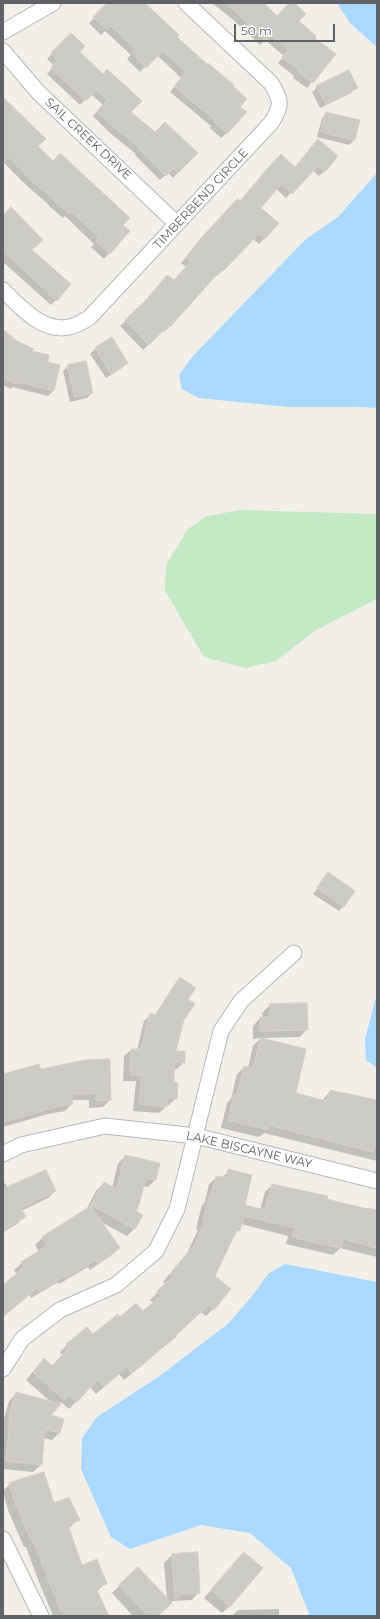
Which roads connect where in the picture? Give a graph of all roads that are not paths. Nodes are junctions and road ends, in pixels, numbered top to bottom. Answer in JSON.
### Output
{"nodes":[{"id":1,"x":52,"y":3,"type":"edge"},
{"id":2,"x":186,"y":3,"type":"edge"},
{"id":3,"x":3,"y":32,"type":"edge"},
{"id":4,"x":3,"y":51,"type":"edge"},
{"id":5,"x":177,"y":224,"type":"junction"},
{"id":6,"x":3,"y":290,"type":"edge"},
{"id":7,"x":294,"y":953,"type":"dead end"},
{"id":8,"x":196,"y":1136,"type":"junction"},
{"id":9,"x":3,"y":1154,"type":"edge"},
{"id":10,"x":377,"y":1181,"type":"edge"},
{"id":11,"x":3,"y":1369,"type":"edge"},
{"id":12,"x":3,"y":1539,"type":"edge"},
{"id":13,"x":41,"y":1616,"type":"edge"}],
"edges":[{"from":1,"to":3,"type":"street"},
{"from":2,"to":5,"type":"street","name":"TIMBERBEND CIRCLE"},
{"from":4,"to":5,"type":"street","name":"SAIL CREEK DRIVE"},
{"from":5,"to":6,"type":"street","name":"TIMBERBEND CIRCLE"},
{"from":7,"to":8,"type":"street"},
{"from":8,"to":9,"type":"street","name":"LAKE BISCAYNE WAY"},
{"from":8,"to":10,"type":"street","name":"LAKE BISCAYNE WAY"},
{"from":8,"to":11,"type":"street"},
{"from":12,"to":13,"type":"street"}]}
